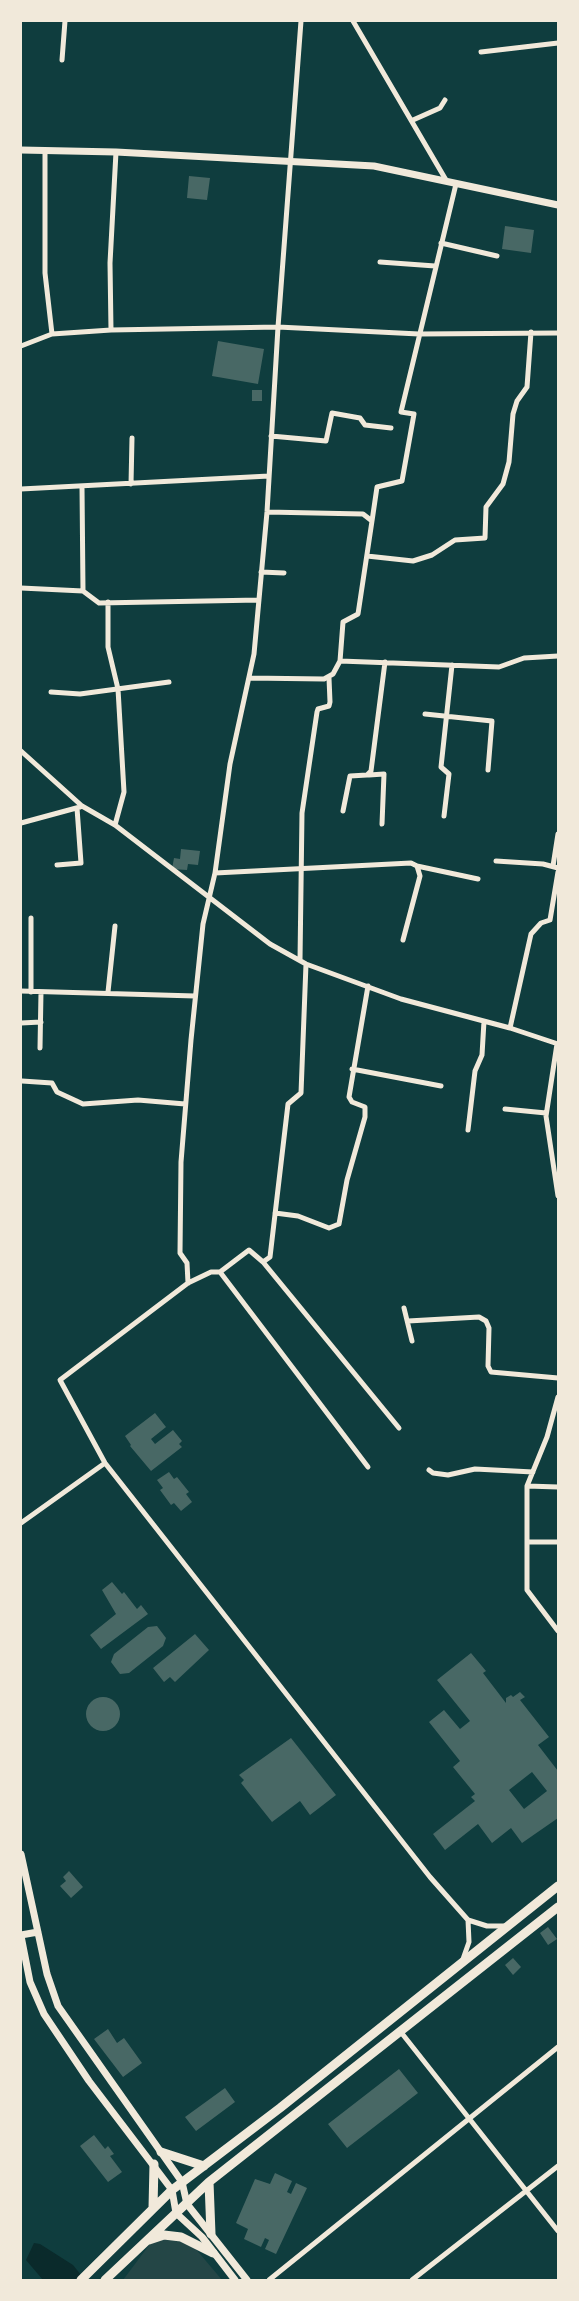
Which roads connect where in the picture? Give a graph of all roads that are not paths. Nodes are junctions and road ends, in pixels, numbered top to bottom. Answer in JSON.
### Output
{"nodes":[{"id":1,"x":65,"y":21,"type":"edge"},
{"id":2,"x":301,"y":21,"type":"edge"},
{"id":3,"x":353,"y":21,"type":"edge"},
{"id":4,"x":558,"y":43,"type":"edge"},
{"id":5,"x":481,"y":52,"type":"dead end"},
{"id":6,"x":62,"y":60,"type":"dead end"},
{"id":7,"x":446,"y":100,"type":"dead end"},
{"id":8,"x":413,"y":120,"type":"junction"},
{"id":9,"x":21,"y":150,"type":"edge"},
{"id":10,"x":45,"y":151,"type":"junction"},
{"id":11,"x":116,"y":152,"type":"junction"},
{"id":12,"x":290,"y":161,"type":"junction"},
{"id":13,"x":446,"y":180,"type":"junction"},
{"id":14,"x":456,"y":184,"type":"junction"},
{"id":15,"x":558,"y":205,"type":"edge"},
{"id":16,"x":441,"y":243,"type":"junction"},
{"id":17,"x":497,"y":256,"type":"dead end"},
{"id":18,"x":380,"y":262,"type":"dead end"},
{"id":19,"x":435,"y":266,"type":"junction"},
{"id":20,"x":278,"y":327,"type":"junction"},
{"id":21,"x":111,"y":330,"type":"junction"},
{"id":22,"x":531,"y":332,"type":"junction"},
{"id":23,"x":558,"y":333,"type":"edge"},
{"id":24,"x":52,"y":334,"type":"junction"},
{"id":25,"x":419,"y":334,"type":"junction"},
{"id":26,"x":21,"y":346,"type":"edge"},
{"id":27,"x":391,"y":428,"type":"dead end"},
{"id":28,"x":271,"y":436,"type":"junction"},
{"id":29,"x":132,"y":438,"type":"dead end"},
{"id":30,"x":269,"y":476,"type":"junction"},
{"id":31,"x":131,"y":484,"type":"junction"},
{"id":32,"x":82,"y":487,"type":"junction"},
{"id":33,"x":21,"y":489,"type":"edge"},
{"id":34,"x":267,"y":512,"type":"junction"},
{"id":35,"x":372,"y":521,"type":"junction"},
{"id":36,"x":367,"y":556,"type":"junction"},
{"id":37,"x":261,"y":572,"type":"junction"},
{"id":38,"x":284,"y":573,"type":"dead end"},
{"id":39,"x":21,"y":588,"type":"edge"},
{"id":40,"x":83,"y":591,"type":"junction"},
{"id":41,"x":259,"y":600,"type":"junction"},
{"id":42,"x":108,"y":602,"type":"junction"},
{"id":43,"x":558,"y":656,"type":"edge"},
{"id":44,"x":340,"y":661,"type":"junction"},
{"id":45,"x":385,"y":662,"type":"junction"},
{"id":46,"x":452,"y":665,"type":"junction"},
{"id":47,"x":249,"y":678,"type":"junction"},
{"id":48,"x":329,"y":678,"type":"junction"},
{"id":49,"x":169,"y":682,"type":"dead end"},
{"id":50,"x":118,"y":689,"type":"junction"},
{"id":51,"x":51,"y":692,"type":"dead end"},
{"id":52,"x":425,"y":714,"type":"dead end"},
{"id":53,"x":446,"y":716,"type":"junction"},
{"id":54,"x":21,"y":752,"type":"edge"},
{"id":55,"x":488,"y":770,"type":"dead end"},
{"id":56,"x":367,"y":775,"type":"junction"},
{"id":57,"x":80,"y":807,"type":"junction"},
{"id":58,"x":343,"y":811,"type":"dead end"},
{"id":59,"x":444,"y":816,"type":"dead end"},
{"id":60,"x":21,"y":823,"type":"edge"},
{"id":61,"x":382,"y":824,"type":"dead end"},
{"id":62,"x":115,"y":825,"type":"junction"},
{"id":63,"x":558,"y":834,"type":"edge"},
{"id":64,"x":496,"y":861,"type":"dead end"},
{"id":65,"x":57,"y":865,"type":"dead end"},
{"id":66,"x":417,"y":866,"type":"junction"},
{"id":67,"x":556,"y":869,"type":"edge"},
{"id":68,"x":300,"y":870,"type":"junction"},
{"id":69,"x":215,"y":873,"type":"junction"},
{"id":70,"x":478,"y":879,"type":"dead end"},
{"id":71,"x":208,"y":896,"type":"junction"},
{"id":72,"x":30,"y":918,"type":"dead end"},
{"id":73,"x":115,"y":926,"type":"dead end"},
{"id":74,"x":403,"y":940,"type":"dead end"},
{"id":75,"x":300,"y":960,"type":"junction"},
{"id":76,"x":306,"y":964,"type":"junction"},
{"id":77,"x":368,"y":986,"type":"junction"},
{"id":78,"x":21,"y":991,"type":"edge"},
{"id":79,"x":31,"y":992,"type":"junction"},
{"id":80,"x":42,"y":992,"type":"junction"},
{"id":81,"x":108,"y":992,"type":"junction"},
{"id":82,"x":195,"y":996,"type":"junction"},
{"id":83,"x":484,"y":1021,"type":"junction"},
{"id":84,"x":41,"y":1022,"type":"junction"},
{"id":85,"x":21,"y":1023,"type":"edge"},
{"id":86,"x":510,"y":1028,"type":"junction"},
{"id":87,"x":558,"y":1044,"type":"edge"},
{"id":88,"x":40,"y":1048,"type":"dead end"},
{"id":89,"x":352,"y":1069,"type":"junction"},
{"id":90,"x":22,"y":1082,"type":"edge"},
{"id":91,"x":441,"y":1086,"type":"dead end"},
{"id":92,"x":185,"y":1104,"type":"junction"},
{"id":93,"x":505,"y":1109,"type":"dead end"},
{"id":94,"x":546,"y":1113,"type":"junction"},
{"id":95,"x":468,"y":1130,"type":"dead end"},
{"id":96,"x":555,"y":1167,"type":"edge"},
{"id":97,"x":558,"y":1196,"type":"edge"},
{"id":98,"x":275,"y":1213,"type":"junction"},
{"id":99,"x":263,"y":1262,"type":"junction"},
{"id":100,"x":220,"y":1272,"type":"junction"},
{"id":101,"x":188,"y":1283,"type":"junction"},
{"id":102,"x":404,"y":1308,"type":"dead end"},
{"id":103,"x":408,"y":1321,"type":"junction"},
{"id":104,"x":411,"y":1341,"type":"dead end"},
{"id":105,"x":558,"y":1378,"type":"edge"},
{"id":106,"x":558,"y":1397,"type":"edge"},
{"id":107,"x":399,"y":1428,"type":"dead end"},
{"id":108,"x":105,"y":1463,"type":"junction"},
{"id":109,"x":368,"y":1467,"type":"dead end"},
{"id":110,"x":429,"y":1470,"type":"dead end"},
{"id":111,"x":533,"y":1472,"type":"junction"},
{"id":112,"x":527,"y":1486,"type":"junction"},
{"id":113,"x":558,"y":1487,"type":"edge"},
{"id":114,"x":21,"y":1523,"type":"edge"},
{"id":115,"x":527,"y":1542,"type":"junction"},
{"id":116,"x":558,"y":1542,"type":"edge"},
{"id":117,"x":558,"y":1631,"type":"edge"},
{"id":118,"x":21,"y":1854,"type":"edge"},
{"id":119,"x":24,"y":1877,"type":"edge"},
{"id":120,"x":558,"y":1887,"type":"edge"},
{"id":121,"x":558,"y":1907,"type":"edge"},
{"id":122,"x":468,"y":1920,"type":"junction"},
{"id":123,"x":509,"y":1926,"type":"junction"},
{"id":124,"x":38,"y":1932,"type":"junction"},
{"id":125,"x":21,"y":1936,"type":"edge"},
{"id":126,"x":461,"y":1965,"type":"junction"},
{"id":127,"x":58,"y":2006,"type":"junction"},
{"id":128,"x":44,"y":2014,"type":"junction"},
{"id":129,"x":400,"y":2031,"type":"junction"},
{"id":130,"x":558,"y":2047,"type":"edge"},
{"id":131,"x":354,"y":2049,"type":"junction"},
{"id":132,"x":364,"y":2059,"type":"junction"},
{"id":133,"x":469,"y":2118,"type":"junction"},
{"id":134,"x":162,"y":2152,"type":"junction"},
{"id":135,"x":154,"y":2164,"type":"junction"},
{"id":136,"x":204,"y":2166,"type":"junction"},
{"id":137,"x":558,"y":2166,"type":"edge"},
{"id":138,"x":182,"y":2182,"type":"junction"},
{"id":139,"x":209,"y":2182,"type":"junction"},
{"id":140,"x":172,"y":2190,"type":"junction"},
{"id":141,"x":526,"y":2191,"type":"junction"},
{"id":142,"x":187,"y":2204,"type":"junction"},
{"id":143,"x":153,"y":2208,"type":"junction"},
{"id":144,"x":176,"y":2213,"type":"junction"},
{"id":145,"x":558,"y":2231,"type":"edge"},
{"id":146,"x":211,"y":2234,"type":"junction"},
{"id":147,"x":146,"y":2241,"type":"junction"},
{"id":148,"x":213,"y":2253,"type":"junction"},
{"id":149,"x":81,"y":2280,"type":"edge"},
{"id":150,"x":105,"y":2280,"type":"edge"},
{"id":151,"x":236,"y":2280,"type":"edge"},
{"id":152,"x":247,"y":2280,"type":"edge"},
{"id":153,"x":269,"y":2280,"type":"edge"},
{"id":154,"x":412,"y":2280,"type":"edge"}],
"edges":[{"from":1,"to":6,"type":"street"},
{"from":2,"to":12,"type":"street"},
{"from":3,"to":8,"type":"street"},
{"from":4,"to":5,"type":"street"},
{"from":7,"to":8,"type":"street"},
{"from":8,"to":13,"type":"street"},
{"from":9,"to":10,"type":"street"},
{"from":10,"to":11,"type":"street"},
{"from":10,"to":24,"type":"street"},
{"from":11,"to":12,"type":"street"},
{"from":11,"to":21,"type":"street"},
{"from":12,"to":13,"type":"street"},
{"from":12,"to":20,"type":"street"},
{"from":13,"to":14,"type":"street"},
{"from":14,"to":15,"type":"street"},
{"from":14,"to":16,"type":"street"},
{"from":16,"to":17,"type":"street"},
{"from":16,"to":19,"type":"street"},
{"from":18,"to":19,"type":"street"},
{"from":19,"to":25,"type":"street"},
{"from":20,"to":21,"type":"street"},
{"from":20,"to":25,"type":"street"},
{"from":20,"to":28,"type":"street"},
{"from":21,"to":24,"type":"street"},
{"from":22,"to":23,"type":"street"},
{"from":22,"to":25,"type":"street"},
{"from":22,"to":36,"type":"street"},
{"from":24,"to":26,"type":"street"},
{"from":25,"to":35,"type":"street"},
{"from":27,"to":28,"type":"street"},
{"from":28,"to":30,"type":"street"},
{"from":29,"to":31,"type":"street"},
{"from":30,"to":31,"type":"street"},
{"from":30,"to":34,"type":"street"},
{"from":31,"to":32,"type":"street"},
{"from":32,"to":33,"type":"street"},
{"from":32,"to":40,"type":"street"},
{"from":34,"to":35,"type":"street"},
{"from":34,"to":37,"type":"street"},
{"from":35,"to":36,"type":"street"},
{"from":36,"to":44,"type":"street"},
{"from":37,"to":38,"type":"street"},
{"from":37,"to":41,"type":"street"},
{"from":39,"to":40,"type":"street"},
{"from":40,"to":42,"type":"street"},
{"from":41,"to":42,"type":"street"},
{"from":41,"to":47,"type":"street"},
{"from":42,"to":50,"type":"street"},
{"from":43,"to":46,"type":"street"},
{"from":44,"to":45,"type":"street"},
{"from":44,"to":48,"type":"street"},
{"from":45,"to":46,"type":"street"},
{"from":45,"to":56,"type":"street"},
{"from":46,"to":53,"type":"street"},
{"from":47,"to":48,"type":"street"},
{"from":47,"to":69,"type":"street"},
{"from":48,"to":68,"type":"street"},
{"from":49,"to":50,"type":"street"},
{"from":50,"to":51,"type":"street"},
{"from":50,"to":62,"type":"street"},
{"from":52,"to":53,"type":"street"},
{"from":53,"to":55,"type":"street"},
{"from":53,"to":59,"type":"street"},
{"from":54,"to":57,"type":"street"},
{"from":56,"to":58,"type":"street"},
{"from":56,"to":61,"type":"street"},
{"from":57,"to":60,"type":"street"},
{"from":57,"to":62,"type":"street"},
{"from":57,"to":65,"type":"street"},
{"from":62,"to":71,"type":"street"},
{"from":63,"to":67,"type":"street"},
{"from":64,"to":67,"type":"street"},
{"from":66,"to":68,"type":"street"},
{"from":66,"to":70,"type":"street"},
{"from":66,"to":74,"type":"street"},
{"from":67,"to":86,"type":"street"},
{"from":68,"to":69,"type":"street"},
{"from":68,"to":75,"type":"street"},
{"from":69,"to":71,"type":"street"},
{"from":71,"to":75,"type":"street"},
{"from":71,"to":82,"type":"street"},
{"from":72,"to":79,"type":"street"},
{"from":73,"to":81,"type":"street"},
{"from":75,"to":76,"type":"street"},
{"from":76,"to":77,"type":"street"},
{"from":76,"to":98,"type":"street"},
{"from":77,"to":83,"type":"street"},
{"from":77,"to":89,"type":"street"},
{"from":78,"to":79,"type":"street"},
{"from":79,"to":80,"type":"street"},
{"from":80,"to":81,"type":"street"},
{"from":80,"to":84,"type":"street"},
{"from":81,"to":82,"type":"street"},
{"from":82,"to":92,"type":"street"},
{"from":83,"to":86,"type":"street"},
{"from":83,"to":95,"type":"street"},
{"from":84,"to":85,"type":"street"},
{"from":84,"to":88,"type":"street"},
{"from":86,"to":87,"type":"street"},
{"from":87,"to":94,"type":"street"},
{"from":89,"to":91,"type":"street"},
{"from":89,"to":98,"type":"street"},
{"from":90,"to":92,"type":"street"},
{"from":92,"to":101,"type":"street"},
{"from":93,"to":94,"type":"street"},
{"from":94,"to":96,"type":"street"},
{"from":96,"to":97,"type":"street"},
{"from":98,"to":99,"type":"street"},
{"from":99,"to":100,"type":"street"},
{"from":99,"to":107,"type":"street"},
{"from":100,"to":101,"type":"street"},
{"from":100,"to":109,"type":"street"},
{"from":101,"to":108,"type":"street"},
{"from":102,"to":103,"type":"street"},
{"from":103,"to":104,"type":"street"},
{"from":103,"to":105,"type":"street"},
{"from":106,"to":111,"type":"street"},
{"from":108,"to":114,"type":"street"},
{"from":108,"to":122,"type":"street"},
{"from":110,"to":111,"type":"street"},
{"from":111,"to":112,"type":"street"},
{"from":112,"to":113,"type":"street"},
{"from":112,"to":115,"type":"street"},
{"from":115,"to":116,"type":"street"},
{"from":115,"to":117,"type":"street"},
{"from":118,"to":119,"type":"street"},
{"from":119,"to":124,"type":"street"},
{"from":120,"to":123,"type":"highway"},
{"from":121,"to":129,"type":"highway"},
{"from":122,"to":123,"type":"street"},
{"from":122,"to":126,"type":"street"},
{"from":123,"to":126,"type":"highway"},
{"from":124,"to":125,"type":"street"},
{"from":124,"to":127,"type":"street"},
{"from":125,"to":128,"type":"street"},
{"from":126,"to":131,"type":"highway"},
{"from":127,"to":128,"type":"street"},
{"from":127,"to":134,"type":"street"},
{"from":128,"to":135,"type":"street"},
{"from":129,"to":132,"type":"highway"},
{"from":129,"to":133,"type":"street"},
{"from":130,"to":133,"type":"street"},
{"from":131,"to":132,"type":"highway"},
{"from":131,"to":136,"type":"highway"},
{"from":132,"to":139,"type":"highway"},
{"from":133,"to":141,"type":"street"},
{"from":133,"to":153,"type":"street"},
{"from":134,"to":136,"type":"highway"},
{"from":134,"to":138,"type":"street"},
{"from":135,"to":140,"type":"street"},
{"from":135,"to":143,"type":"highway"},
{"from":136,"to":138,"type":"highway"},
{"from":137,"to":141,"type":"street"},
{"from":138,"to":140,"type":"highway"},
{"from":138,"to":142,"type":"street"},
{"from":139,"to":142,"type":"highway"},
{"from":139,"to":146,"type":"highway"},
{"from":140,"to":143,"type":"highway"},
{"from":140,"to":144,"type":"street"},
{"from":141,"to":145,"type":"street"},
{"from":141,"to":154,"type":"street"},
{"from":142,"to":144,"type":"highway"},
{"from":142,"to":146,"type":"street"},
{"from":143,"to":149,"type":"highway"},
{"from":144,"to":147,"type":"highway"},
{"from":144,"to":148,"type":"street"},
{"from":146,"to":152,"type":"street"},
{"from":147,"to":148,"type":"highway"},
{"from":147,"to":150,"type":"highway"},
{"from":148,"to":151,"type":"street"}]}
